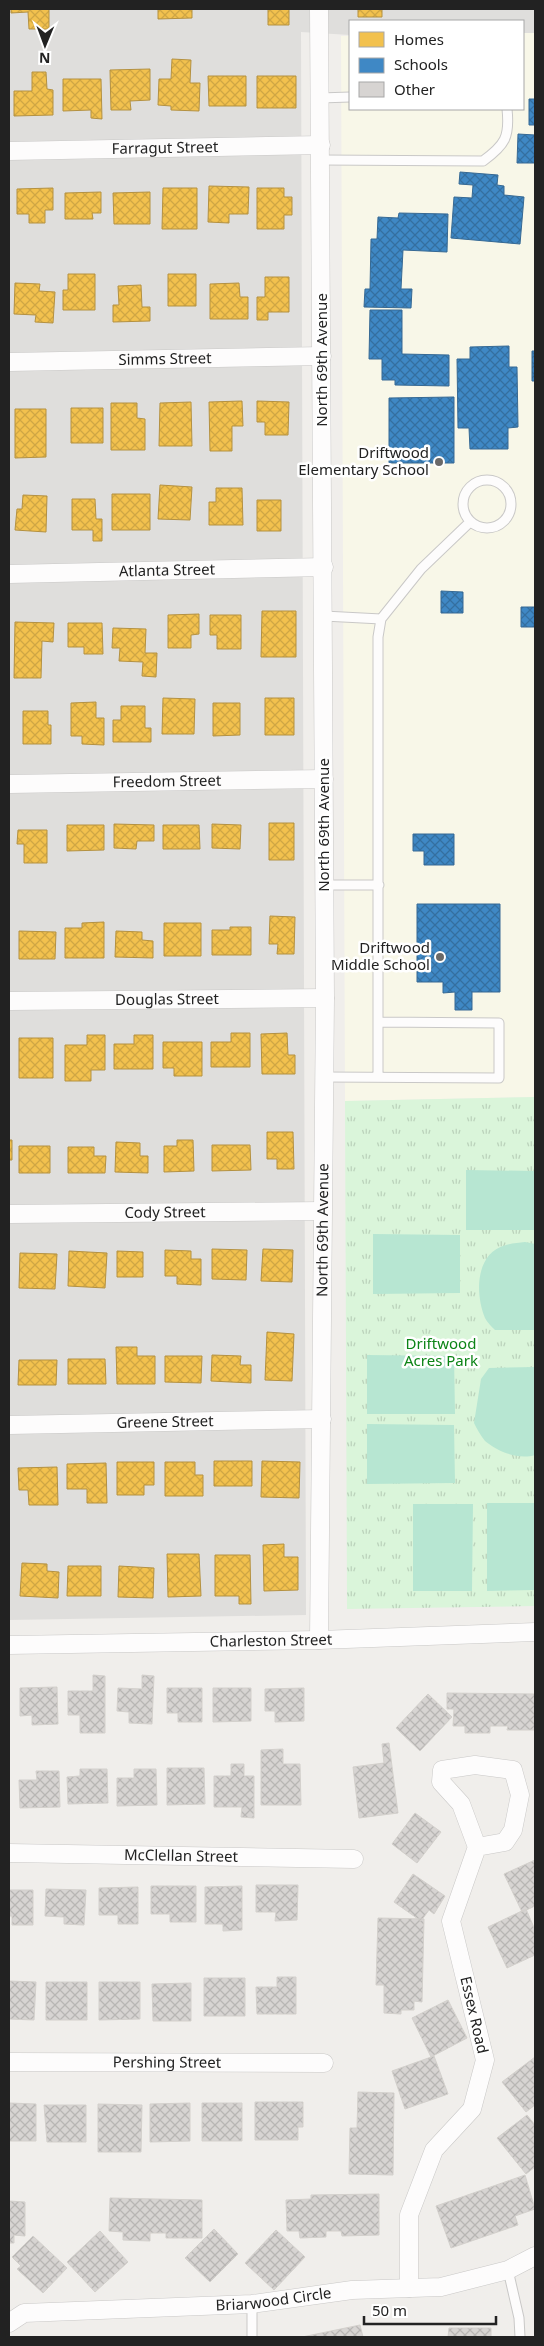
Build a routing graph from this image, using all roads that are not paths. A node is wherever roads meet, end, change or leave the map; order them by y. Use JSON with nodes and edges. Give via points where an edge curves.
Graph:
{"nodes":[{"id":1,"x":319,"y":9,"type":"edge"},
{"id":2,"x":349,"y":97,"type":"edge"},
{"id":3,"x":320,"y":98,"type":"junction"},
{"id":4,"x":507,"y":110,"type":"edge"},
{"id":5,"x":9,"y":151,"type":"edge"},
{"id":6,"x":321,"y":152,"type":"junction"},
{"id":7,"x":322,"y":356,"type":"junction"},
{"id":8,"x":9,"y":362,"type":"edge"},
{"id":9,"x":470,"y":522,"type":"junction"},
{"id":10,"x":324,"y":568,"type":"junction"},
{"id":11,"x":9,"y":574,"type":"edge"},
{"id":12,"x":324,"y":616,"type":"junction"},
{"id":13,"x":381,"y":619,"type":"junction"},
{"id":14,"x":324,"y":779,"type":"junction"},
{"id":15,"x":9,"y":784,"type":"edge"},
{"id":16,"x":324,"y":885,"type":"junction"},
{"id":17,"x":379,"y":886,"type":"junction"},
{"id":18,"x":325,"y":998,"type":"junction"},
{"id":19,"x":9,"y":1001,"type":"edge"},
{"id":20,"x":379,"y":1022,"type":"junction"},
{"id":21,"x":324,"y":1077,"type":"junction"},
{"id":22,"x":378,"y":1077,"type":"junction"},
{"id":23,"x":322,"y":1211,"type":"junction"},
{"id":24,"x":9,"y":1214,"type":"edge"},
{"id":25,"x":322,"y":1419,"type":"junction"},
{"id":26,"x":9,"y":1425,"type":"edge"},
{"id":27,"x":535,"y":1632,"type":"edge"},
{"id":28,"x":319,"y":1640,"type":"junction"},
{"id":29,"x":9,"y":1645,"type":"edge"},
{"id":30,"x":477,"y":1847,"type":"junction"},
{"id":31,"x":9,"y":1853,"type":"edge"},
{"id":32,"x":354,"y":1859,"type":"dead end"},
{"id":33,"x":9,"y":2062,"type":"edge"},
{"id":34,"x":324,"y":2064,"type":"dead end"},
{"id":35,"x":535,"y":2256,"type":"edge"},
{"id":36,"x":508,"y":2270,"type":"junction"},
{"id":37,"x":409,"y":2288,"type":"junction"},
{"id":38,"x":252,"y":2304,"type":"junction"},
{"id":39,"x":9,"y":2323,"type":"edge"},
{"id":40,"x":252,"y":2337,"type":"edge"},
{"id":41,"x":520,"y":2337,"type":"edge"}],
"edges":[{"from":1,"to":3,"type":"street","name":"North 69th Avenue"},
{"from":2,"to":3,"type":"lane"},
{"from":3,"to":6,"type":"street","name":"North 69th Avenue"},
{"from":4,"to":6,"type":"lane","via":[[507,133],[501,148],[483,161]]},
{"from":5,"to":6,"type":"street","name":"Farragut Street"},
{"from":6,"to":7,"type":"street","name":"North 69th Avenue"},
{"from":7,"to":8,"type":"street","name":"Simms Street"},
{"from":7,"to":10,"type":"street","name":"North 69th Avenue"},
{"from":9,"to":9,"type":"lane","via":[[489,528],[503,522],[508,516],[511,501],[504,487],[491,480],[470,486],[462,505]]},
{"from":9,"to":13,"type":"lane","via":[[422,569]]},
{"from":10,"to":11,"type":"street","name":"Atlanta Street"},
{"from":10,"to":12,"type":"street","name":"North 69th Avenue"},
{"from":12,"to":13,"type":"lane"},
{"from":12,"to":14,"type":"street","name":"North 69th Avenue"},
{"from":13,"to":17,"type":"lane","via":[[378,637]]},
{"from":14,"to":15,"type":"street","name":"Freedom Street"},
{"from":14,"to":16,"type":"street","name":"North 69th Avenue"},
{"from":16,"to":17,"type":"lane"},
{"from":16,"to":18,"type":"street","name":"North 69th Avenue"},
{"from":17,"to":20,"type":"lane"},
{"from":18,"to":19,"type":"street","name":"Douglas Street"},
{"from":18,"to":21,"type":"street","name":"North 69th Avenue"},
{"from":20,"to":22,"type":"lane"},
{"from":20,"to":22,"type":"lane","via":[[499,1022],[499,1078]]},
{"from":21,"to":22,"type":"lane"},
{"from":21,"to":23,"type":"street","name":"North 69th Avenue"},
{"from":23,"to":24,"type":"street","name":"Cody Street"},
{"from":23,"to":25,"type":"street","name":"North 69th Avenue"},
{"from":25,"to":26,"type":"street","name":"Greene Street"},
{"from":25,"to":28,"type":"street","name":"North 69th Avenue"},
{"from":27,"to":28,"type":"street","name":"Charleston Street"},
{"from":28,"to":29,"type":"street","name":"Charleston Street"},
{"from":30,"to":30,"type":"street","via":[[505,1842],[513,1830],[520,1795],[513,1770],[475,1765],[442,1770],[441,1782],[461,1804]]},
{"from":30,"to":37,"type":"street","name":"Essex Road","via":[[451,1921],[485,2060],[472,2109],[434,2150],[409,2215]]},
{"from":31,"to":32,"type":"street","name":"McClellan Street"},
{"from":33,"to":34,"type":"street","name":"Pershing Street"},
{"from":35,"to":36,"type":"street","name":"Briarwood Circle"},
{"from":36,"to":37,"type":"street","name":"Briarwood Circle","via":[[441,2287]]},
{"from":36,"to":41,"type":"lane"},
{"from":37,"to":38,"type":"street","name":"Briarwood Circle","via":[[352,2290]]},
{"from":38,"to":39,"type":"street","name":"Briarwood Circle","via":[[24,2313]]},
{"from":38,"to":40,"type":"lane"}]}
